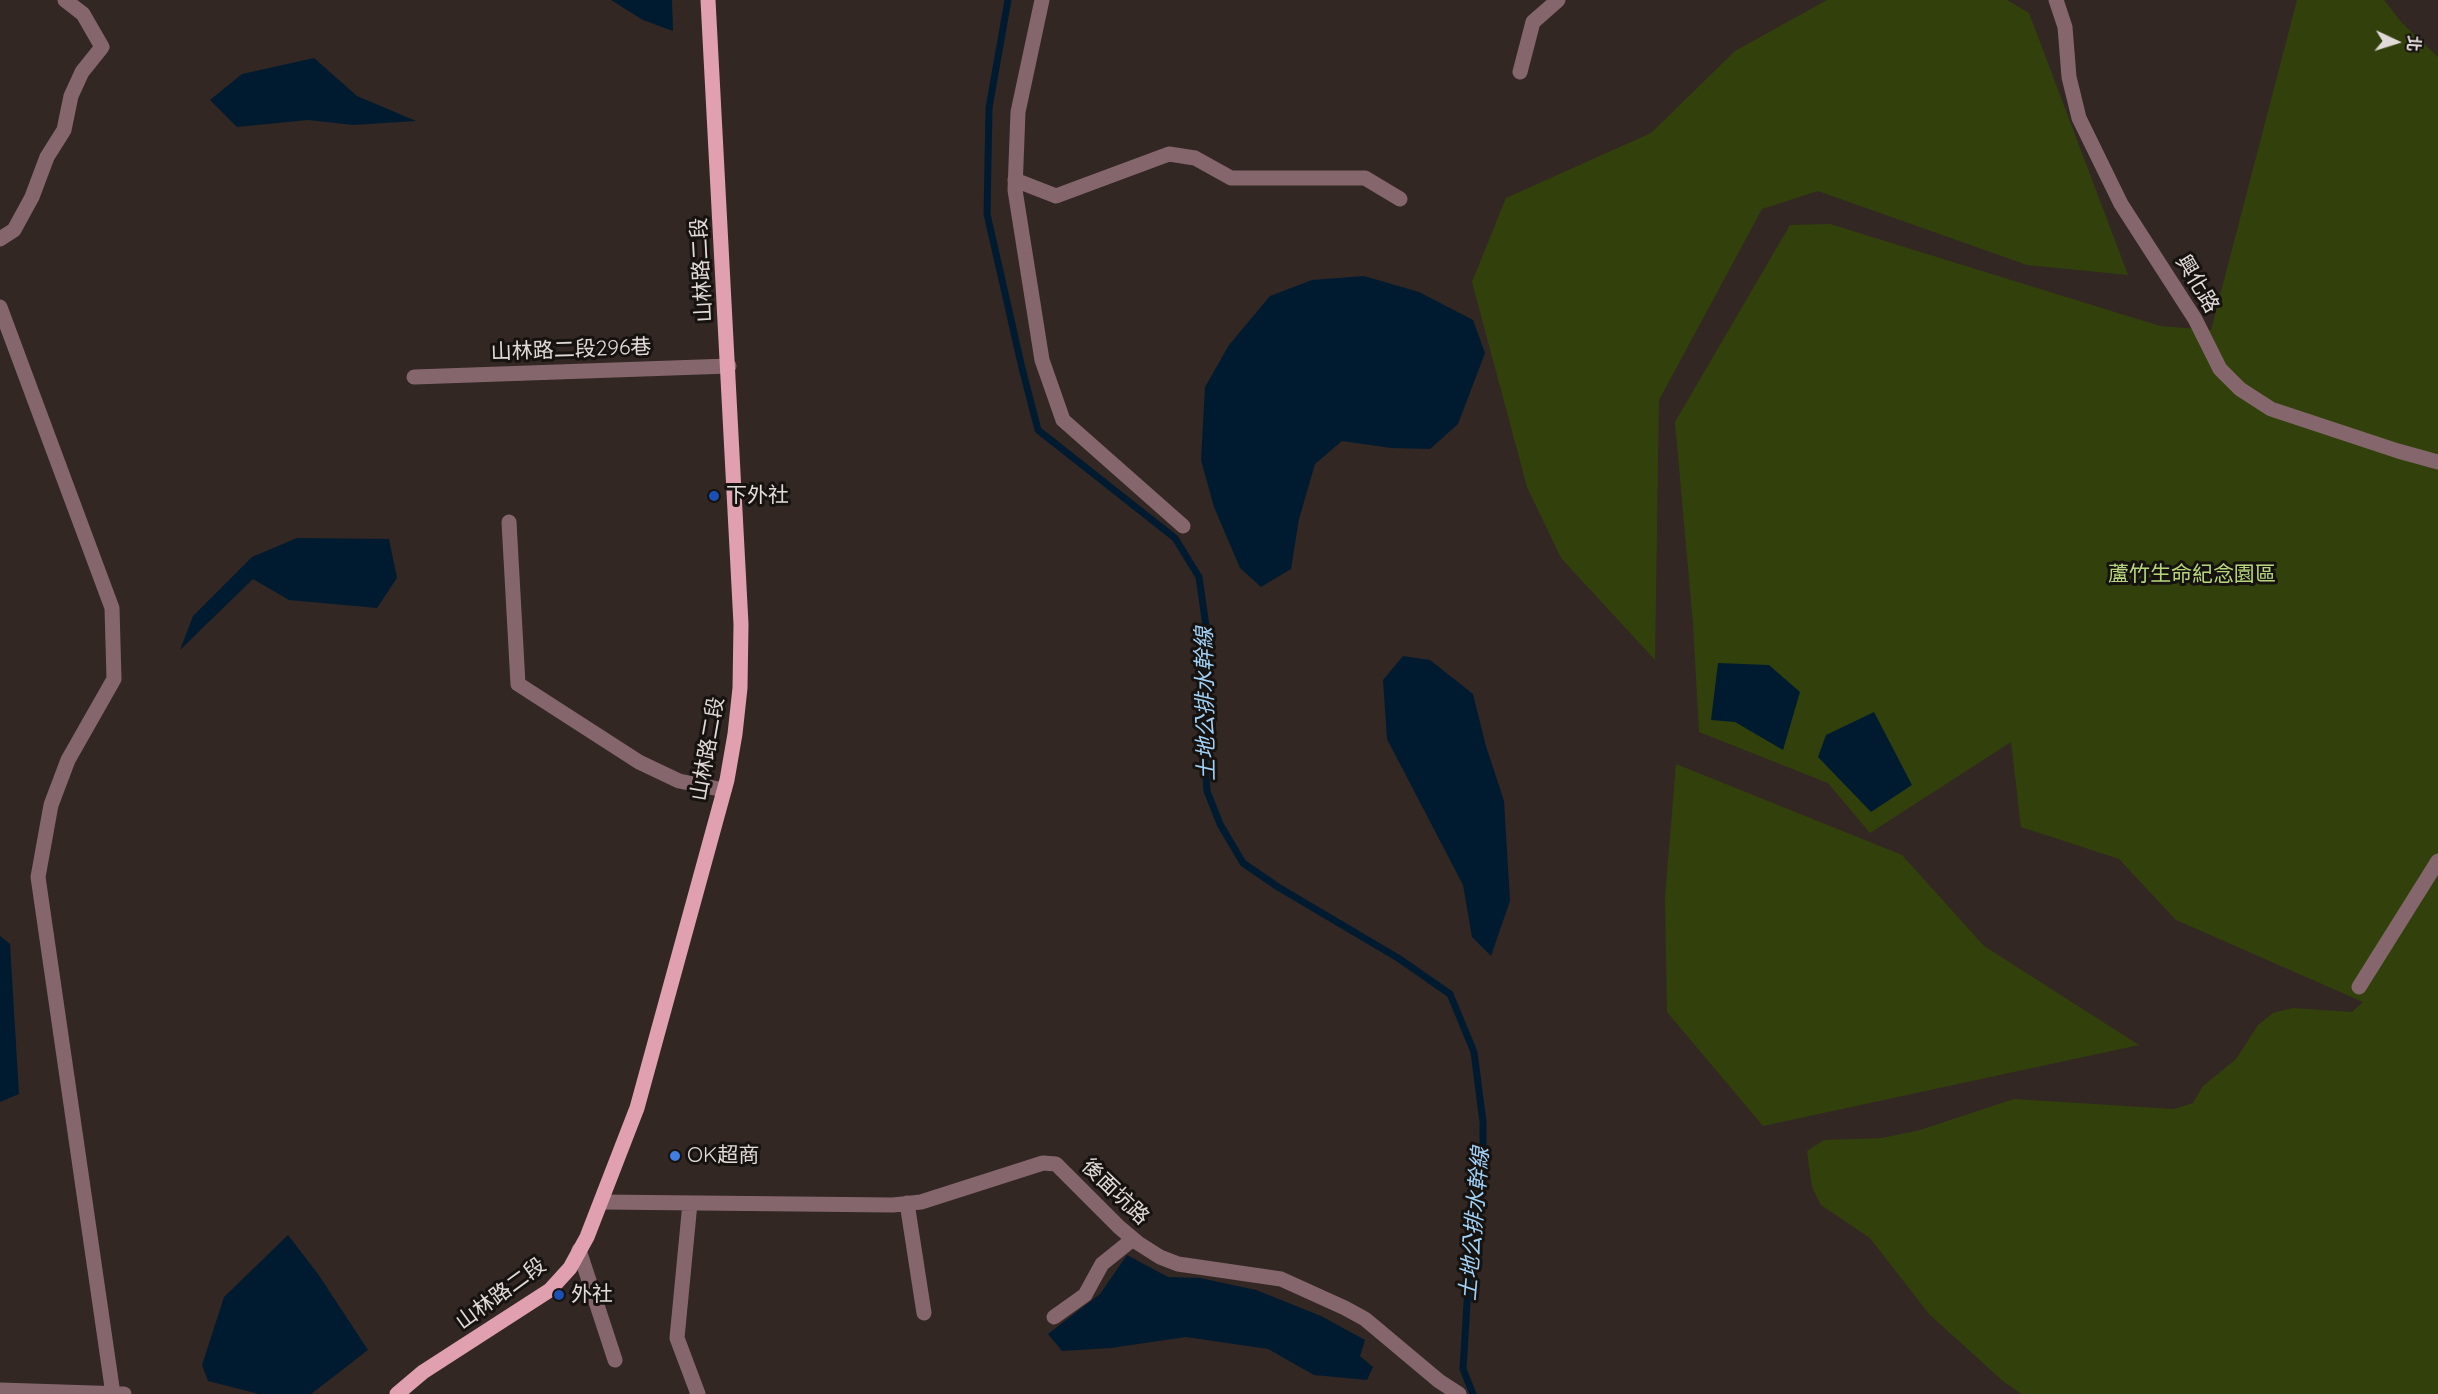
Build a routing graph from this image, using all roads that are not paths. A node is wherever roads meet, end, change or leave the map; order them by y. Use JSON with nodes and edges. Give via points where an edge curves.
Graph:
{"nodes":[{"id":1,"x":65,"y":0,"type":"edge"},
{"id":2,"x":708,"y":0,"type":"edge"},
{"id":3,"x":1042,"y":0,"type":"edge"},
{"id":4,"x":1558,"y":0,"type":"edge"},
{"id":5,"x":2056,"y":0,"type":"edge"},
{"id":6,"x":1520,"y":72,"type":"dead end"},
{"id":7,"x":1015,"y":180,"type":"junction"},
{"id":8,"x":1400,"y":199,"type":"dead end"},
{"id":9,"x":0,"y":240,"type":"edge"},
{"id":10,"x":0,"y":307,"type":"edge"},
{"id":11,"x":729,"y":366,"type":"junction"},
{"id":12,"x":414,"y":377,"type":"dead end"},
{"id":13,"x":2438,"y":462,"type":"edge"},
{"id":14,"x":509,"y":522,"type":"dead end"},
{"id":15,"x":1183,"y":526,"type":"dead end"},
{"id":16,"x":724,"y":790,"type":"junction"},
{"id":17,"x":2438,"y":861,"type":"edge"},
{"id":18,"x":2359,"y":987,"type":"dead end"},
{"id":19,"x":601,"y":1202,"type":"junction"},
{"id":20,"x":690,"y":1203,"type":"junction"},
{"id":21,"x":907,"y":1203,"type":"junction"},
{"id":22,"x":1133,"y":1239,"type":"junction"},
{"id":23,"x":579,"y":1250,"type":"junction"},
{"id":24,"x":924,"y":1313,"type":"dead end"},
{"id":25,"x":1054,"y":1317,"type":"dead end"},
{"id":26,"x":615,"y":1360,"type":"dead end"},
{"id":27,"x":0,"y":1390,"type":"edge"},
{"id":28,"x":113,"y":1394,"type":"edge"},
{"id":29,"x":124,"y":1394,"type":"edge"},
{"id":30,"x":397,"y":1394,"type":"edge"},
{"id":31,"x":698,"y":1394,"type":"edge"},
{"id":32,"x":1459,"y":1394,"type":"edge"}],
"edges":[{"from":1,"to":9,"type":"street","via":[[83,14],[102,46],[82,72],[71,96],[64,130],[47,157],[32,197],[14,230]]},
{"from":2,"to":11,"type":"main road","name":"山林路二段"},
{"from":3,"to":7,"type":"street","via":[[1018,112]]},
{"from":4,"to":6,"type":"street","via":[[1533,22]]},
{"from":5,"to":13,"type":"street","name":"興化路","via":[[2065,27],[2069,77],[2079,118],[2121,204],[2195,319],[2220,369],[2240,389],[2271,409]]},
{"from":7,"to":8,"type":"street","via":[[1056,196],[1169,154],[1195,158],[1231,178],[1365,178]]},
{"from":7,"to":15,"type":"street","via":[[1042,360],[1063,420]]},
{"from":10,"to":28,"type":"street","via":[[112,608],[114,680],[69,760],[51,805],[38,877]]},
{"from":11,"to":12,"type":"street","name":"山林路二段296巷"},
{"from":11,"to":16,"type":"main road","name":"山林路二段","via":[[741,624],[735,734]]},
{"from":14,"to":16,"type":"street","via":[[518,684],[639,762],[679,781]]},
{"from":16,"to":19,"type":"main road","name":"山林路二段","via":[[637,1108]]},
{"from":17,"to":18,"type":"street"},
{"from":19,"to":20,"type":"street","name":"後面坑路"},
{"from":19,"to":23,"type":"main road","name":"山林路二段"},
{"from":20,"to":21,"type":"street","name":"後面坑路"},
{"from":20,"to":31,"type":"street","via":[[677,1338]]},
{"from":21,"to":22,"type":"street","name":"後面坑路","via":[[944,1196],[1043,1162],[1056,1164]]},
{"from":21,"to":24,"type":"street"},
{"from":22,"to":25,"type":"street","via":[[1101,1264],[1085,1295]]},
{"from":22,"to":32,"type":"street","name":"後面坑路","via":[[1178,1264],[1281,1279],[1345,1308],[1365,1319]]},
{"from":23,"to":26,"type":"street"},
{"from":23,"to":30,"type":"main road","name":"山林路二段","via":[[570,1268],[550,1290],[423,1372]]},
{"from":27,"to":28,"type":"street"},
{"from":28,"to":29,"type":"street"}]}
